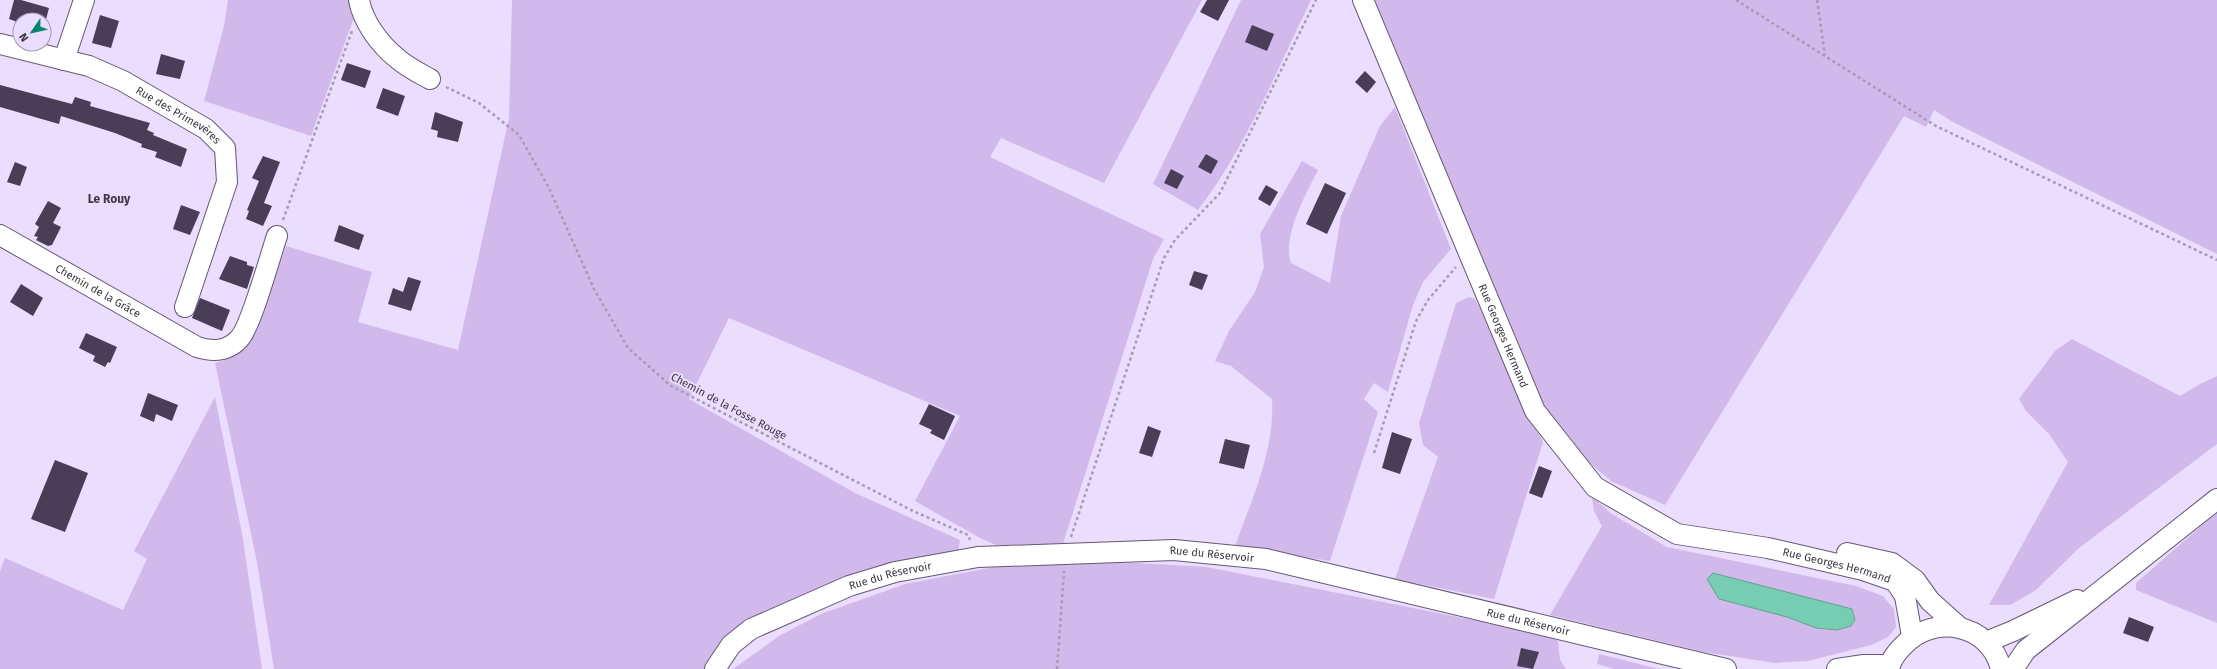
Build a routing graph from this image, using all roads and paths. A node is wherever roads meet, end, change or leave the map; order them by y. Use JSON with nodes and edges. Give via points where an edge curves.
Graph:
{"nodes":[{"id":1,"x":84,"y":0,"type":"edge"},
{"id":2,"x":1316,"y":0,"type":"edge"},
{"id":3,"x":1363,"y":0,"type":"edge"},
{"id":4,"x":1736,"y":0,"type":"edge"},
{"id":5,"x":1817,"y":0,"type":"edge"},
{"id":6,"x":360,"y":5,"type":"edge"},
{"id":7,"x":0,"y":44,"type":"edge"},
{"id":8,"x":1825,"y":56,"type":"junction"},
{"id":9,"x":64,"y":60,"type":"junction"},
{"id":10,"x":430,"y":79,"type":"joint"},
{"id":11,"x":0,"y":235,"type":"edge"},
{"id":12,"x":278,"y":236,"type":"joint"},
{"id":13,"x":1465,"y":244,"type":"junction"},
{"id":14,"x":2217,"y":260,"type":"edge"},
{"id":15,"x":185,"y":307,"type":"dead end"},
{"id":16,"x":1374,"y":453,"type":"dead end"},
{"id":17,"x":2217,"y":499,"type":"edge"},
{"id":18,"x":1768,"y":548,"type":"junction"},
{"id":19,"x":1066,"y":553,"type":"junction"},
{"id":20,"x":978,"y":557,"type":"junction"},
{"id":21,"x":2117,"y":580,"type":"junction"},
{"id":22,"x":1959,"y":627,"type":"junction"},
{"id":23,"x":1912,"y":636,"type":"junction"},
{"id":24,"x":1986,"y":642,"type":"junction"},
{"id":25,"x":1889,"y":667,"type":"edge"},
{"id":26,"x":715,"y":669,"type":"edge"},
{"id":27,"x":1057,"y":669,"type":"edge"},
{"id":28,"x":1726,"y":669,"type":"edge"},
{"id":29,"x":1837,"y":669,"type":"edge"},
{"id":30,"x":2001,"y":669,"type":"edge"},
{"id":31,"x":2012,"y":669,"type":"edge"}],
"edges":[{"from":1,"to":9,"type":"street"},
{"from":2,"to":19,"type":"path","via":[[1220,193],[1175,240],[1164,258]]},
{"from":3,"to":13,"type":"street","name":"Rue Georges Hermand"},
{"from":4,"to":8,"type":"path"},
{"from":5,"to":8,"type":"path"},
{"from":6,"to":10,"type":"street","via":[[374,33],[398,60]]},
{"from":6,"to":12,"type":"path"},
{"from":7,"to":9,"type":"street","name":"Rue des Primevères"},
{"from":8,"to":14,"type":"path","via":[[1936,126]]},
{"from":9,"to":15,"type":"street","name":"Rue des Primevères","via":[[89,66],[123,81],[206,129],[225,148],[227,182]]},
{"from":10,"to":20,"type":"path","name":"Chemin de la Fosse Rouge","via":[[479,103],[519,134],[550,188],[594,289],[628,348],[660,377],[671,386],[747,426],[913,511],[968,535]]},
{"from":11,"to":12,"type":"street","name":"Chemin de la Grâce","via":[[197,347],[210,351],[220,350],[240,338],[248,323]]},
{"from":13,"to":16,"type":"path","via":[[1459,263],[1428,300],[1416,321]]},
{"from":13,"to":18,"type":"street","name":"Rue Georges Hermand","via":[[1535,411],[1595,487],[1677,534]]},
{"from":17,"to":21,"type":"street"},
{"from":18,"to":22,"type":"street","name":"Rue Georges Hermand","via":[[1842,552],[1892,563],[1914,580],[1930,601]]},
{"from":18,"to":23,"type":"street","name":"Rue Georges Hermand","via":[[1863,570],[1895,582],[1905,596]]},
{"from":19,"to":20,"type":"street","name":"Rue du Réservoir"},
{"from":19,"to":27,"type":"path"},
{"from":19,"to":28,"type":"street","name":"Rue du Réservoir","via":[[1174,550],[1266,559]]},
{"from":20,"to":26,"type":"street","name":"Rue du Réservoir","via":[[895,572],[849,586],[751,629],[731,645]]},
{"from":21,"to":24,"type":"street","via":[[2013,632]]},
{"from":21,"to":31,"type":"street","via":[[2026,650]]},
{"from":22,"to":23,"type":"street","via":[[1937,626]]},
{"from":22,"to":24,"type":"street"},
{"from":23,"to":25,"type":"street","via":[[1894,656]]},
{"from":24,"to":30,"type":"street","via":[[1994,652]]},
{"from":25,"to":29,"type":"street","via":[[1864,665]]}]}
